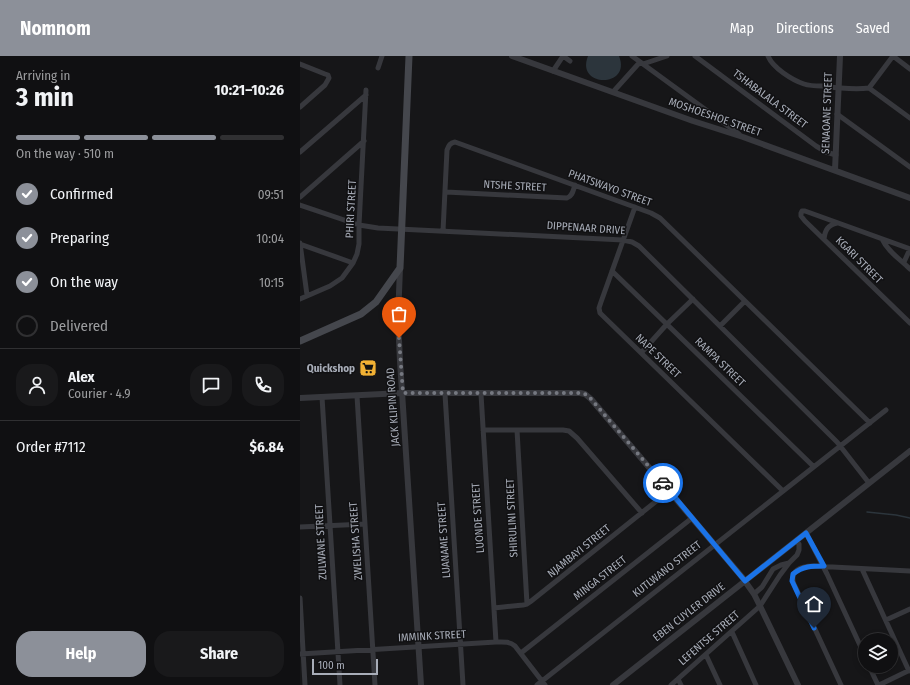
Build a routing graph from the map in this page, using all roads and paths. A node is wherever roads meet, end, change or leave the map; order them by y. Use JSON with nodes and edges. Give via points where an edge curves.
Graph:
{"nodes":[{"id":1,"x":382,"y":56,"type":"edge"},
{"id":2,"x":409,"y":56,"type":"edge"},
{"id":3,"x":512,"y":56,"type":"edge"},
{"id":4,"x":563,"y":56,"type":"edge"},
{"id":5,"x":632,"y":56,"type":"edge"},
{"id":6,"x":667,"y":56,"type":"edge"},
{"id":7,"x":695,"y":56,"type":"edge"},
{"id":8,"x":768,"y":56,"type":"edge"},
{"id":9,"x":840,"y":56,"type":"edge"},
{"id":10,"x":893,"y":56,"type":"edge"},
{"id":11,"x":570,"y":61,"type":"dead end"},
{"id":12,"x":641,"y":63,"type":"junction"},
{"id":13,"x":300,"y":64,"type":"edge"},
{"id":14,"x":378,"y":68,"type":"dead end"},
{"id":15,"x":910,"y":69,"type":"edge"},
{"id":16,"x":553,"y":71,"type":"junction"},
{"id":17,"x":838,"y":88,"type":"junction"},
{"id":18,"x":869,"y":88,"type":"junction"},
{"id":19,"x":613,"y":92,"type":"junction"},
{"id":20,"x":300,"y":107,"type":"edge"},
{"id":21,"x":837,"y":114,"type":"junction"},
{"id":22,"x":910,"y":118,"type":"edge"},
{"id":23,"x":743,"y":137,"type":"junction"},
{"id":24,"x":364,"y":141,"type":"junction"},
{"id":25,"x":300,"y":152,"type":"edge"},
{"id":26,"x":836,"y":155,"type":"junction"},
{"id":27,"x":910,"y":167,"type":"edge"},
{"id":28,"x":835,"y":170,"type":"junction"},
{"id":29,"x":575,"y":185,"type":"junction"},
{"id":30,"x":446,"y":192,"type":"junction"},
{"id":31,"x":300,"y":197,"type":"edge"},
{"id":32,"x":910,"y":198,"type":"edge"},
{"id":33,"x":300,"y":205,"type":"edge"},
{"id":34,"x":635,"y":207,"type":"junction"},
{"id":35,"x":838,"y":222,"type":"junction"},
{"id":36,"x":359,"y":225,"type":"junction"},
{"id":37,"x":402,"y":229,"type":"junction"},
{"id":38,"x":443,"y":231,"type":"junction"},
{"id":39,"x":824,"y":239,"type":"junction"},
{"id":40,"x":882,"y":239,"type":"junction"},
{"id":41,"x":623,"y":240,"type":"junction"},
{"id":42,"x":300,"y":244,"type":"edge"},
{"id":43,"x":910,"y":249,"type":"edge"},
{"id":44,"x":904,"y":262,"type":"junction"},
{"id":45,"x":352,"y":264,"type":"junction"},
{"id":46,"x":400,"y":268,"type":"junction"},
{"id":47,"x":910,"y":269,"type":"edge"},
{"id":48,"x":612,"y":271,"type":"junction"},
{"id":49,"x":307,"y":295,"type":"junction"},
{"id":50,"x":300,"y":299,"type":"edge"},
{"id":51,"x":693,"y":299,"type":"junction"},
{"id":52,"x":745,"y":301,"type":"junction"},
{"id":53,"x":910,"y":323,"type":"edge"},
{"id":54,"x":667,"y":324,"type":"junction"},
{"id":55,"x":720,"y":326,"type":"junction"},
{"id":56,"x":300,"y":341,"type":"edge"},
{"id":57,"x":641,"y":353,"type":"junction"},
{"id":58,"x":403,"y":393,"type":"junction"},
{"id":59,"x":444,"y":394,"type":"junction"},
{"id":60,"x":480,"y":394,"type":"junction"},
{"id":61,"x":357,"y":396,"type":"junction"},
{"id":62,"x":322,"y":397,"type":"junction"},
{"id":63,"x":300,"y":398,"type":"edge"},
{"id":64,"x":886,"y":410,"type":"dead end"},
{"id":65,"x":870,"y":422,"type":"junction"},
{"id":66,"x":483,"y":430,"type":"junction"},
{"id":67,"x":517,"y":430,"type":"junction"},
{"id":68,"x":840,"y":446,"type":"junction"},
{"id":69,"x":910,"y":451,"type":"edge"},
{"id":70,"x":813,"y":466,"type":"junction"},
{"id":71,"x":869,"y":483,"type":"junction"},
{"id":72,"x":670,"y":491,"type":"junction"},
{"id":73,"x":783,"y":491,"type":"junction"},
{"id":74,"x":642,"y":513,"type":"junction"},
{"id":75,"x":692,"y":518,"type":"junction"},
{"id":76,"x":365,"y":524,"type":"junction"},
{"id":77,"x":331,"y":525,"type":"junction"},
{"id":78,"x":300,"y":527,"type":"edge"},
{"id":79,"x":806,"y":533,"type":"junction"},
{"id":80,"x":796,"y":541,"type":"junction"},
{"id":81,"x":715,"y":545,"type":"junction"},
{"id":82,"x":789,"y":563,"type":"junction"},
{"id":83,"x":824,"y":566,"type":"junction"},
{"id":84,"x":862,"y":569,"type":"junction"},
{"id":85,"x":910,"y":571,"type":"edge"},
{"id":86,"x":745,"y":581,"type":"junction"},
{"id":87,"x":754,"y":594,"type":"junction"},
{"id":88,"x":300,"y":598,"type":"edge"},
{"id":89,"x":527,"y":604,"type":"junction"},
{"id":90,"x":760,"y":606,"type":"junction"},
{"id":91,"x":494,"y":608,"type":"junction"},
{"id":92,"x":910,"y":609,"type":"edge"},
{"id":93,"x":886,"y":620,"type":"junction"},
{"id":94,"x":732,"y":632,"type":"junction"},
{"id":95,"x":858,"y":641,"type":"edge"},
{"id":96,"x":496,"y":642,"type":"junction"},
{"id":97,"x":460,"y":645,"type":"junction"},
{"id":98,"x":419,"y":647,"type":"junction"},
{"id":99,"x":373,"y":650,"type":"junction"},
{"id":100,"x":338,"y":652,"type":"junction"},
{"id":101,"x":521,"y":653,"type":"junction"},
{"id":102,"x":302,"y":654,"type":"edge"},
{"id":103,"x":706,"y":655,"type":"junction"},
{"id":104,"x":910,"y":671,"type":"edge"},
{"id":105,"x":873,"y":673,"type":"edge"},
{"id":106,"x":678,"y":679,"type":"junction"},
{"id":107,"x":544,"y":683,"type":"edge"},
{"id":108,"x":305,"y":685,"type":"edge"},
{"id":109,"x":340,"y":685,"type":"edge"},
{"id":110,"x":375,"y":685,"type":"edge"},
{"id":111,"x":421,"y":685,"type":"edge"},
{"id":112,"x":463,"y":685,"type":"edge"},
{"id":113,"x":536,"y":685,"type":"edge"},
{"id":114,"x":613,"y":685,"type":"edge"},
{"id":115,"x":671,"y":685,"type":"edge"},
{"id":116,"x":681,"y":685,"type":"edge"},
{"id":117,"x":720,"y":685,"type":"edge"},
{"id":118,"x":756,"y":685,"type":"edge"},
{"id":119,"x":798,"y":685,"type":"edge"},
{"id":120,"x":841,"y":685,"type":"edge"},
{"id":121,"x":878,"y":685,"type":"edge"}],
"edges":[{"from":1,"to":14,"type":"street"},
{"from":2,"to":37,"type":"main road","name":"JACK KLIPIN ROAD"},
{"from":3,"to":16,"type":"street","name":"MOSHOESHOE STREET"},
{"from":4,"to":11,"type":"street"},
{"from":4,"to":16,"type":"street"},
{"from":5,"to":12,"type":"street"},
{"from":6,"to":12,"type":"street"},
{"from":7,"to":26,"type":"street","name":"TSHABALALA STREET","via":[[816,146]]},
{"from":8,"to":17,"type":"street","via":[[777,68],[798,82]]},
{"from":9,"to":17,"type":"street","name":"SENAOANE STREET"},
{"from":10,"to":15,"type":"street"},
{"from":10,"to":18,"type":"street"},
{"from":12,"to":19,"type":"street"},
{"from":12,"to":23,"type":"street"},
{"from":13,"to":20,"type":"street","via":[[329,77],[328,82]]},
{"from":16,"to":19,"type":"street","name":"MOSHOESHOE STREET"},
{"from":17,"to":18,"type":"street"},
{"from":17,"to":21,"type":"street","name":"SENAOANE STREET"},
{"from":18,"to":22,"type":"street"},
{"from":19,"to":23,"type":"street","name":"MOSHOESHOE STREET"},
{"from":21,"to":26,"type":"street","name":"SENAOANE STREET"},
{"from":21,"to":27,"type":"street"},
{"from":23,"to":28,"type":"street","name":"MOSHOESHOE STREET"},
{"from":24,"to":25,"type":"street","name":"PHIRI STREET","via":[[366,92]]},
{"from":24,"to":31,"type":"street"},
{"from":24,"to":36,"type":"street","name":"PHIRI STREET"},
{"from":26,"to":28,"type":"street","name":"SENAOANE STREET"},
{"from":28,"to":32,"type":"street","name":"MOSHOESHOE STREET"},
{"from":29,"to":30,"type":"street","name":"NTSHE STREET","via":[[572,194],[567,198]]},
{"from":29,"to":30,"type":"street","name":"PHATSWAYO STREET","via":[[453,142],[448,145],[447,150]]},
{"from":29,"to":34,"type":"street","name":"PHATSWAYO STREET"},
{"from":30,"to":38,"type":"street","name":"PHATSWAYO STREET"},
{"from":33,"to":36,"type":"street","name":"DIPPENAAR DRIVE"},
{"from":34,"to":41,"type":"street","name":"NAPE STREET"},
{"from":34,"to":52,"type":"street","name":"PHATSWAYO STREET","via":[[660,218]]},
{"from":35,"to":39,"type":"street","via":[[828,227]]},
{"from":35,"to":39,"type":"street","name":"KGARI STREET","via":[[805,211],[801,212],[801,216]]},
{"from":35,"to":40,"type":"street"},
{"from":36,"to":37,"type":"street","name":"DIPPENAAR DRIVE"},
{"from":36,"to":45,"type":"street","name":"PHIRI STREET","via":[[359,250]]},
{"from":37,"to":38,"type":"street","name":"DIPPENAAR DRIVE"},
{"from":37,"to":46,"type":"main road","name":"JACK KLIPIN ROAD"},
{"from":38,"to":41,"type":"street","name":"DIPPENAAR DRIVE"},
{"from":39,"to":53,"type":"street","name":"KGARI STREET"},
{"from":40,"to":43,"type":"street"},
{"from":40,"to":44,"type":"street","via":[[890,252]]},
{"from":41,"to":48,"type":"street","name":"NAPE STREET"},
{"from":41,"to":51,"type":"street","name":"DIPPENAAR DRIVE","via":[[639,246]]},
{"from":42,"to":45,"type":"street"},
{"from":42,"to":49,"type":"street"},
{"from":43,"to":44,"type":"street"},
{"from":44,"to":47,"type":"street"},
{"from":45,"to":49,"type":"street","name":"PHIRI STREET","via":[[339,281]]},
{"from":46,"to":56,"type":"main road","via":[[376,302],[361,314]]},
{"from":46,"to":58,"type":"street","name":"JACK KLIPIN ROAD","via":[[398,318]]},
{"from":48,"to":54,"type":"street","name":"RAMPA STREET"},
{"from":48,"to":57,"type":"street","name":"NAPE STREET","via":[[600,311]]},
{"from":49,"to":50,"type":"street","name":"PHIRI STREET"},
{"from":51,"to":54,"type":"street"},
{"from":51,"to":55,"type":"street","name":"DIPPENAAR DRIVE"},
{"from":52,"to":55,"type":"street"},
{"from":52,"to":65,"type":"street","name":"PHATSWAYO STREET"},
{"from":54,"to":57,"type":"street"},
{"from":54,"to":70,"type":"street","name":"RAMPA STREET"},
{"from":55,"to":68,"type":"street","name":"DIPPENAAR DRIVE"},
{"from":57,"to":73,"type":"street","name":"NAPE STREET"},
{"from":58,"to":59,"type":"street"},
{"from":58,"to":61,"type":"street"},
{"from":58,"to":98,"type":"street","name":"JACK KLIPIN ROAD"},
{"from":59,"to":60,"type":"street"},
{"from":59,"to":97,"type":"street","name":"LUANAME STREET"},
{"from":60,"to":66,"type":"street","name":"LUONDE STREET"},
{"from":60,"to":72,"type":"street","via":[[585,394]]},
{"from":61,"to":62,"type":"street"},
{"from":61,"to":76,"type":"street","name":"ZWELISHA STREET"},
{"from":62,"to":63,"type":"street"},
{"from":62,"to":77,"type":"street","name":"ZULWANE STREET"},
{"from":64,"to":65,"type":"street","name":"KUTLWANO STREET"},
{"from":65,"to":68,"type":"street","name":"KUTLWANO STREET"},
{"from":66,"to":67,"type":"street"},
{"from":66,"to":91,"type":"street","name":"LUONDE STREET"},
{"from":67,"to":74,"type":"street","via":[[569,431]]},
{"from":67,"to":89,"type":"street","name":"SHIRULINI STREET"},
{"from":68,"to":70,"type":"street","name":"KUTLWANO STREET"},
{"from":68,"to":71,"type":"street","name":"DIPPENAAR DRIVE"},
{"from":69,"to":71,"type":"street","name":"EBEN CUYLER DRIVE"},
{"from":70,"to":73,"type":"street","name":"KUTLWANO STREET"},
{"from":71,"to":79,"type":"street","name":"EBEN CUYLER DRIVE"},
{"from":72,"to":74,"type":"street","name":"NJAMBAYI STREET"},
{"from":72,"to":75,"type":"street"},
{"from":73,"to":81,"type":"street","name":"KUTLWANO STREET"},
{"from":74,"to":89,"type":"street","name":"NJAMBAYI STREET"},
{"from":75,"to":81,"type":"street"},
{"from":75,"to":101,"type":"street","name":"MINGA STREET"},
{"from":76,"to":77,"type":"street"},
{"from":76,"to":99,"type":"street","name":"ZWELISHA STREET"},
{"from":77,"to":78,"type":"street"},
{"from":77,"to":100,"type":"street","name":"ZULWANE STREET"},
{"from":79,"to":80,"type":"street","name":"EBEN CUYLER DRIVE"},
{"from":79,"to":83,"type":"street"},
{"from":80,"to":82,"type":"street","name":"LEFENTSE STREET","via":[[799,550]]},
{"from":80,"to":86,"type":"street","name":"EBEN CUYLER DRIVE"},
{"from":81,"to":86,"type":"street"},
{"from":81,"to":107,"type":"street","name":"KUTLWANO STREET"},
{"from":82,"to":87,"type":"street","via":[[773,569],[762,587]]},
{"from":82,"to":90,"type":"street","name":"LEFENTSE STREET"},
{"from":83,"to":84,"type":"street"},
{"from":83,"to":95,"type":"street"},
{"from":83,"to":120,"type":"street","via":[[802,568],[793,574],[792,581]]},
{"from":84,"to":85,"type":"street"},
{"from":84,"to":93,"type":"street"},
{"from":86,"to":87,"type":"street"},
{"from":86,"to":114,"type":"street","name":"EBEN CUYLER DRIVE"},
{"from":87,"to":90,"type":"street"},
{"from":88,"to":102,"type":"street"},
{"from":89,"to":91,"type":"street"},
{"from":90,"to":94,"type":"street","name":"LEFENTSE STREET"},
{"from":90,"to":119,"type":"street"},
{"from":91,"to":96,"type":"street","name":"LUONDE STREET"},
{"from":92,"to":93,"type":"street"},
{"from":93,"to":104,"type":"street"},
{"from":94,"to":103,"type":"street","name":"LEFENTSE STREET"},
{"from":94,"to":118,"type":"street"},
{"from":96,"to":97,"type":"street","name":"IMMINK STREET"},
{"from":96,"to":101,"type":"street","name":"IMMINK STREET","via":[[511,643]]},
{"from":97,"to":98,"type":"street","name":"IMMINK STREET"},
{"from":97,"to":112,"type":"street","name":"LUANAME STREET"},
{"from":98,"to":99,"type":"street","name":"IMMINK STREET"},
{"from":98,"to":111,"type":"street","name":"JACK KLIPIN ROAD"},
{"from":99,"to":100,"type":"street","name":"IMMINK STREET"},
{"from":99,"to":110,"type":"street","name":"ZWELISHA STREET"},
{"from":100,"to":102,"type":"street","name":"IMMINK STREET"},
{"from":100,"to":109,"type":"street","name":"ZULWANE STREET"},
{"from":101,"to":107,"type":"street","name":"IMMINK STREET"},
{"from":102,"to":108,"type":"street"},
{"from":103,"to":106,"type":"street","name":"LEFENTSE STREET"},
{"from":103,"to":117,"type":"street"},
{"from":104,"to":121,"type":"street"},
{"from":105,"to":121,"type":"street"},
{"from":106,"to":115,"type":"street","name":"LEFENTSE STREET"},
{"from":106,"to":116,"type":"street"},
{"from":107,"to":113,"type":"street","name":"KUTLWANO STREET"}]}
